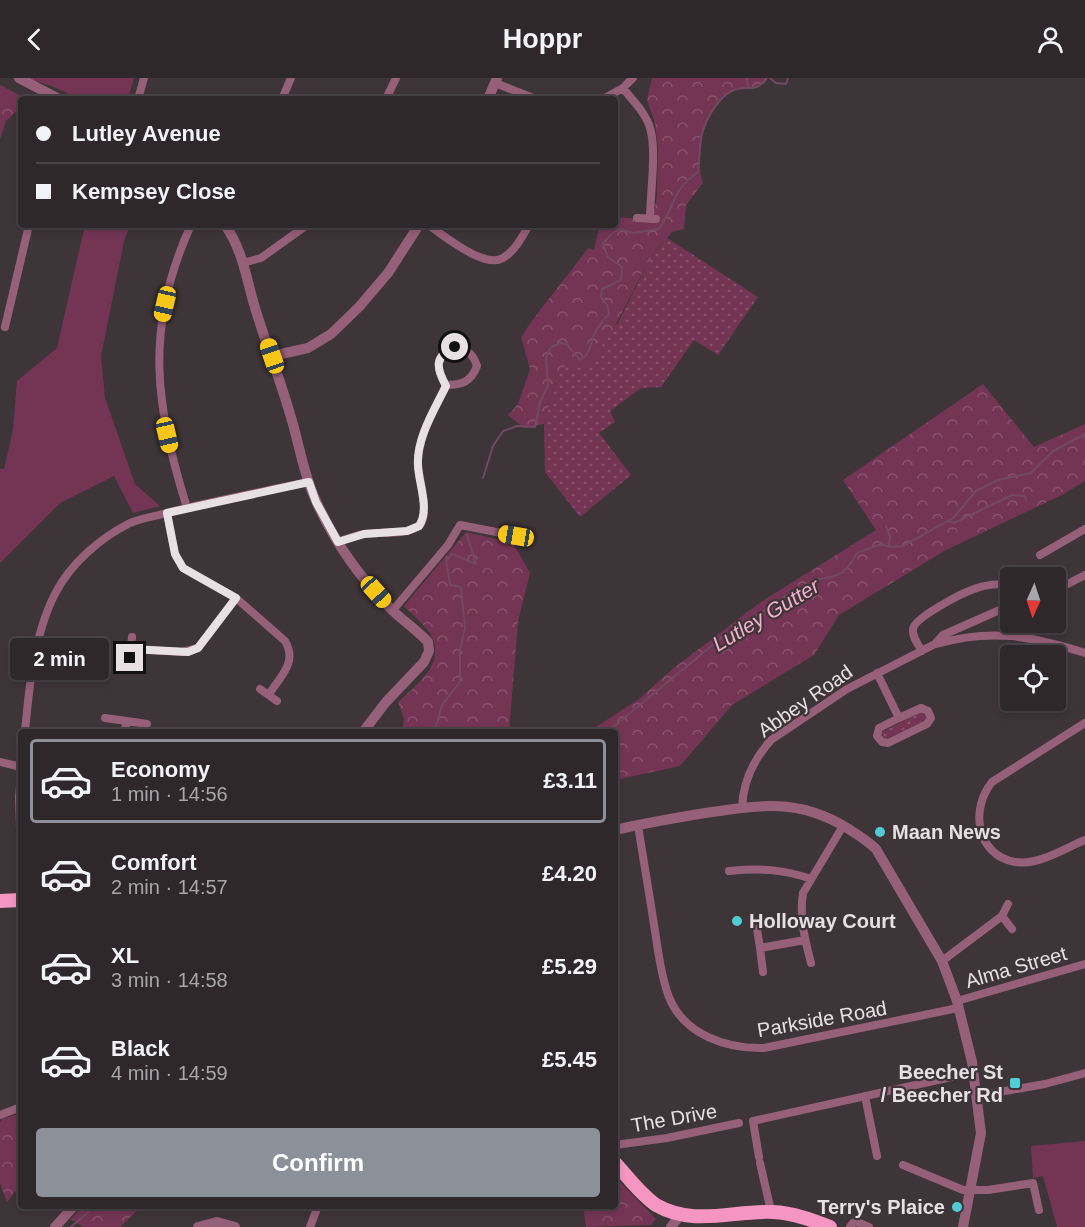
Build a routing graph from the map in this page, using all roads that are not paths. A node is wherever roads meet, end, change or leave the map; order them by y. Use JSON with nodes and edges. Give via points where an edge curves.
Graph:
{"nodes":[{"id":1,"x":19,"y":78,"type":"edge"},
{"id":2,"x":144,"y":78,"type":"edge"},
{"id":3,"x":291,"y":78,"type":"edge"},
{"id":4,"x":396,"y":78,"type":"edge"},
{"id":5,"x":633,"y":78,"type":"edge"},
{"id":6,"x":496,"y":80,"type":"edge"},
{"id":7,"x":623,"y":88,"type":"junction"},
{"id":8,"x":53,"y":96,"type":"edge"},
{"id":9,"x":139,"y":96,"type":"edge"},
{"id":10,"x":283,"y":96,"type":"edge"},
{"id":11,"x":387,"y":96,"type":"edge"},
{"id":12,"x":489,"y":96,"type":"edge"},
{"id":13,"x":530,"y":96,"type":"edge"},
{"id":14,"x":608,"y":96,"type":"edge"},
{"id":15,"x":637,"y":218,"type":"dead end"},
{"id":16,"x":28,"y":228,"type":"edge"},
{"id":17,"x":190,"y":228,"type":"edge"},
{"id":18,"x":227,"y":228,"type":"edge"},
{"id":19,"x":303,"y":228,"type":"edge"},
{"id":20,"x":417,"y":228,"type":"edge"},
{"id":21,"x":433,"y":228,"type":"edge"},
{"id":22,"x":527,"y":228,"type":"edge"},
{"id":23,"x":243,"y":263,"type":"junction"},
{"id":24,"x":5,"y":327,"type":"dead end"},
{"id":25,"x":272,"y":356,"type":"junction"},
{"id":26,"x":446,"y":386,"type":"junction"},
{"id":27,"x":309,"y":482,"type":"junction"},
{"id":28,"x":187,"y":508,"type":"junction"},
{"id":29,"x":167,"y":513,"type":"junction"},
{"id":30,"x":1085,"y":529,"type":"edge"},
{"id":31,"x":516,"y":536,"type":"dead end"},
{"id":32,"x":338,"y":542,"type":"junction"},
{"id":33,"x":1040,"y":555,"type":"dead end"},
{"id":34,"x":1085,"y":575,"type":"edge"},
{"id":35,"x":1000,"y":584,"type":"edge"},
{"id":36,"x":1066,"y":585,"type":"edge"},
{"id":37,"x":236,"y":598,"type":"junction"},
{"id":38,"x":1000,"y":609,"type":"edge"},
{"id":39,"x":393,"y":610,"type":"junction"},
{"id":40,"x":1010,"y":635,"type":"joint"},
{"id":41,"x":132,"y":637,"type":"dead end"},
{"id":42,"x":935,"y":644,"type":"junction"},
{"id":43,"x":922,"y":651,"type":"junction"},
{"id":44,"x":1085,"y":653,"type":"edge"},
{"id":45,"x":877,"y":673,"type":"junction"},
{"id":46,"x":260,"y":689,"type":"dead end"},
{"id":47,"x":269,"y":694,"type":"junction"},
{"id":48,"x":277,"y":701,"type":"dead end"},
{"id":49,"x":105,"y":718,"type":"dead end"},
{"id":50,"x":899,"y":718,"type":"junction"},
{"id":51,"x":127,"y":721,"type":"junction"},
{"id":52,"x":1085,"y":723,"type":"edge"},
{"id":53,"x":147,"y":724,"type":"dead end"},
{"id":54,"x":25,"y":729,"type":"edge"},
{"id":55,"x":125,"y":729,"type":"edge"},
{"id":56,"x":365,"y":729,"type":"edge"},
{"id":57,"x":0,"y":762,"type":"edge"},
{"id":58,"x":18,"y":765,"type":"edge"},
{"id":59,"x":742,"y":808,"type":"junction"},
{"id":60,"x":638,"y":825,"type":"junction"},
{"id":61,"x":843,"y":826,"type":"junction"},
{"id":62,"x":618,"y":829,"type":"edge"},
{"id":63,"x":1085,"y":840,"type":"edge"},
{"id":64,"x":729,"y":871,"type":"dead end"},
{"id":65,"x":811,"y":879,"type":"junction"},
{"id":66,"x":18,"y":900,"type":"edge"},
{"id":67,"x":0,"y":901,"type":"edge"},
{"id":68,"x":1008,"y":904,"type":"dead end"},
{"id":69,"x":1002,"y":916,"type":"junction"},
{"id":70,"x":757,"y":929,"type":"dead end"},
{"id":71,"x":1012,"y":929,"type":"dead end"},
{"id":72,"x":805,"y":940,"type":"junction"},
{"id":73,"x":760,"y":948,"type":"junction"},
{"id":74,"x":942,"y":961,"type":"junction"},
{"id":75,"x":811,"y":963,"type":"dead end"},
{"id":76,"x":1085,"y":964,"type":"edge"},
{"id":77,"x":763,"y":972,"type":"dead end"},
{"id":78,"x":958,"y":1005,"type":"junction"},
{"id":79,"x":974,"y":1072,"type":"junction"},
{"id":80,"x":1085,"y":1073,"type":"edge"},
{"id":81,"x":865,"y":1096,"type":"junction"},
{"id":82,"x":977,"y":1096,"type":"junction"},
{"id":83,"x":18,"y":1108,"type":"edge"},
{"id":84,"x":0,"y":1115,"type":"edge"},
{"id":85,"x":739,"y":1124,"type":"dead end"},
{"id":86,"x":618,"y":1145,"type":"edge"},
{"id":87,"x":877,"y":1156,"type":"dead end"},
{"id":88,"x":903,"y":1165,"type":"dead end"},
{"id":89,"x":618,"y":1166,"type":"edge"},
{"id":90,"x":971,"y":1191,"type":"junction"},
{"id":91,"x":71,"y":1209,"type":"edge"},
{"id":92,"x":317,"y":1209,"type":"edge"},
{"id":93,"x":1039,"y":1210,"type":"dead end"},
{"id":94,"x":771,"y":1211,"type":"junction"},
{"id":95,"x":680,"y":1215,"type":"junction"},
{"id":96,"x":815,"y":1224,"type":"edge"},
{"id":97,"x":55,"y":1227,"type":"edge"},
{"id":98,"x":198,"y":1227,"type":"edge"},
{"id":99,"x":235,"y":1227,"type":"edge"},
{"id":100,"x":310,"y":1227,"type":"edge"},
{"id":101,"x":671,"y":1227,"type":"edge"},
{"id":102,"x":830,"y":1227,"type":"edge"},
{"id":103,"x":850,"y":1227,"type":"edge"},
{"id":104,"x":869,"y":1227,"type":"edge"},
{"id":105,"x":963,"y":1227,"type":"edge"}],
"edges":[{"from":1,"to":8,"type":"street"},
{"from":2,"to":9,"type":"street"},
{"from":3,"to":10,"type":"street"},
{"from":4,"to":11,"type":"street"},
{"from":5,"to":7,"type":"street"},
{"from":6,"to":12,"type":"street"},
{"from":6,"to":13,"type":"street"},
{"from":7,"to":14,"type":"street"},
{"from":7,"to":15,"type":"street","via":[[650,128],[653,145],[653,219]]},
{"from":16,"to":24,"type":"street"},
{"from":17,"to":28,"type":"street","via":[[169,287],[161,321],[159,358],[163,417]]},
{"from":18,"to":23,"type":"street"},
{"from":19,"to":23,"type":"street","via":[[261,258]]},
{"from":20,"to":25,"type":"street","via":[[388,273],[331,334],[308,348]]},
{"from":21,"to":22,"type":"street","via":[[487,261],[501,260]]},
{"from":23,"to":25,"type":"street"},
{"from":25,"to":27,"type":"street"},
{"from":26,"to":26,"type":"street","via":[[439,374],[443,353],[455,347],[469,352],[477,366],[468,382]]},
{"from":26,"to":32,"type":"street","via":[[420,445],[418,464],[424,510],[419,526]]},
{"from":27,"to":28,"type":"street"},
{"from":27,"to":32,"type":"street"},
{"from":28,"to":29,"type":"street"},
{"from":29,"to":37,"type":"street","via":[[175,554],[183,568]]},
{"from":29,"to":54,"type":"street","via":[[132,522],[113,533],[81,559],[60,585],[43,623]]},
{"from":30,"to":33,"type":"street"},
{"from":31,"to":39,"type":"street","via":[[460,525]]},
{"from":32,"to":39,"type":"street"},
{"from":34,"to":36,"type":"street"},
{"from":35,"to":43,"type":"street","via":[[975,588],[922,618],[913,630]]},
{"from":37,"to":41,"type":"street","via":[[198,648],[188,652],[131,653]]},
{"from":37,"to":47,"type":"street","via":[[290,649],[288,665]]},
{"from":38,"to":42,"type":"street","name":"Abbey Road","via":[[943,635]]},
{"from":39,"to":56,"type":"street","via":[[428,642],[428,657]]},
{"from":40,"to":42,"type":"street","via":[[976,635]]},
{"from":40,"to":44,"type":"street"},
{"from":42,"to":43,"type":"street","name":"Abbey Road"},
{"from":43,"to":45,"type":"street","name":"Abbey Road"},
{"from":45,"to":50,"type":"street"},
{"from":45,"to":59,"type":"street","name":"Abbey Road","via":[[771,740],[748,772]]},
{"from":46,"to":47,"type":"street"},
{"from":47,"to":48,"type":"street"},
{"from":49,"to":51,"type":"street"},
{"from":50,"to":50,"type":"street","via":[[921,708],[931,718],[888,743],[882,742],[877,736],[879,728]]},
{"from":51,"to":53,"type":"street"},
{"from":51,"to":55,"type":"street"},
{"from":52,"to":63,"type":"street","via":[[992,782],[981,800],[978,821],[983,839],[994,852],[1016,862],[1038,860]]},
{"from":57,"to":58,"type":"street"},
{"from":59,"to":60,"type":"street"},
{"from":59,"to":61,"type":"street","via":[[807,809]]},
{"from":60,"to":62,"type":"street"},
{"from":60,"to":78,"type":"street","name":"Parkside Road","via":[[661,968],[670,998],[691,1027],[705,1036],[739,1048],[764,1048]]},
{"from":61,"to":65,"type":"street"},
{"from":61,"to":74,"type":"street","via":[[876,849]]},
{"from":64,"to":65,"type":"street","via":[[775,869]]},
{"from":65,"to":72,"type":"street","via":[[801,906]]},
{"from":66,"to":67,"type":"highway"},
{"from":68,"to":69,"type":"street"},
{"from":69,"to":71,"type":"street"},
{"from":69,"to":74,"type":"street"},
{"from":70,"to":73,"type":"street"},
{"from":72,"to":73,"type":"street"},
{"from":72,"to":75,"type":"street"},
{"from":73,"to":77,"type":"street"},
{"from":74,"to":78,"type":"street"},
{"from":76,"to":78,"type":"street","name":"Alma Street"},
{"from":78,"to":79,"type":"street"},
{"from":79,"to":81,"type":"street"},
{"from":79,"to":82,"type":"street"},
{"from":80,"to":82,"type":"street"},
{"from":81,"to":87,"type":"street"},
{"from":81,"to":94,"type":"street","via":[[753,1121]]},
{"from":82,"to":90,"type":"street","via":[[981,1133]]},
{"from":83,"to":84,"type":"street"},
{"from":85,"to":86,"type":"street","name":"The Drive"},
{"from":88,"to":90,"type":"street"},
{"from":89,"to":95,"type":"highway","via":[[657,1206]]},
{"from":90,"to":93,"type":"street","via":[[1033,1183]]},
{"from":90,"to":105,"type":"street"},
{"from":91,"to":97,"type":"street"},
{"from":92,"to":100,"type":"street"},
{"from":94,"to":95,"type":"highway","via":[[713,1219]]},
{"from":94,"to":96,"type":"highway","via":[[795,1214]]},
{"from":95,"to":101,"type":"street"},
{"from":96,"to":102,"type":"highway"},
{"from":98,"to":99,"type":"street","via":[[217,1222]]},
{"from":103,"to":104,"type":"street","via":[[857,1222]]}]}
